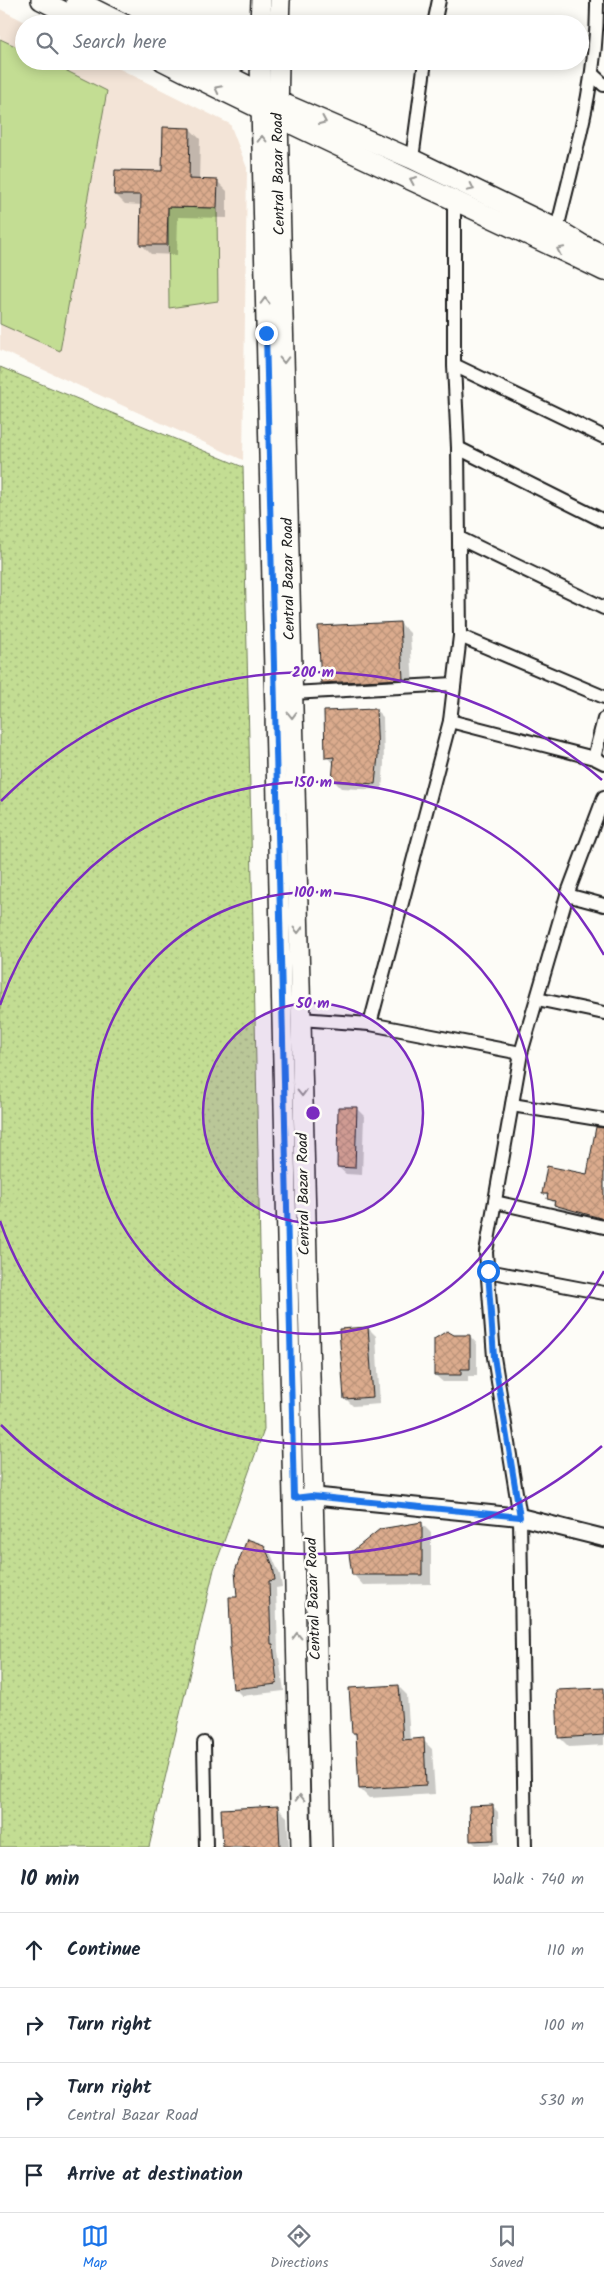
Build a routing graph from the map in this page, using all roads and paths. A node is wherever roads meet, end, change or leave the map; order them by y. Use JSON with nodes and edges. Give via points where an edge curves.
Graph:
{"nodes":[{"id":1,"x":41,"y":0,"type":"edge"},
{"id":2,"x":76,"y":0,"type":"edge"},
{"id":3,"x":260,"y":0,"type":"edge"},
{"id":4,"x":280,"y":0,"type":"edge"},
{"id":5,"x":439,"y":0,"type":"edge"},
{"id":6,"x":597,"y":0,"type":"edge"},
{"id":7,"x":70,"y":15,"type":"edge"},
{"id":8,"x":106,"y":15,"type":"edge"},
{"id":9,"x":260,"y":15,"type":"edge"},
{"id":10,"x":279,"y":15,"type":"edge"},
{"id":11,"x":436,"y":15,"type":"edge"},
{"id":12,"x":601,"y":33,"type":"edge"},
{"id":13,"x":183,"y":70,"type":"edge"},
{"id":14,"x":216,"y":70,"type":"edge"},
{"id":15,"x":223,"y":70,"type":"edge"},
{"id":16,"x":260,"y":70,"type":"edge"},
{"id":17,"x":278,"y":70,"type":"edge"},
{"id":18,"x":424,"y":70,"type":"edge"},
{"id":19,"x":220,"y":72,"type":"junction"},
{"id":20,"x":592,"y":74,"type":"junction"},
{"id":21,"x":604,"y":85,"type":"edge"},
{"id":22,"x":259,"y":92,"type":"junction"},
{"id":23,"x":272,"y":110,"type":"junction"},
{"id":24,"x":412,"y":159,"type":"junction"},
{"id":25,"x":454,"y":198,"type":"junction"},
{"id":26,"x":557,"y":229,"type":"junction"},
{"id":27,"x":604,"y":255,"type":"edge"},
{"id":28,"x":604,"y":271,"type":"edge"},
{"id":29,"x":454,"y":365,"type":"junction"},
{"id":30,"x":604,"y":437,"type":"edge"},
{"id":31,"x":458,"y":448,"type":"junction"},
{"id":32,"x":604,"y":520,"type":"edge"},
{"id":33,"x":459,"y":538,"type":"junction"},
{"id":34,"x":604,"y":608,"type":"edge"},
{"id":35,"x":460,"y":636,"type":"junction"},
{"id":36,"x":454,"y":684,"type":"junction"},
{"id":37,"x":292,"y":693,"type":"junction"},
{"id":38,"x":604,"y":697,"type":"edge"},
{"id":39,"x":604,"y":719,"type":"edge"},
{"id":40,"x":450,"y":721,"type":"junction"},
{"id":41,"x":599,"y":760,"type":"edge"},
{"id":42,"x":604,"y":797,"type":"edge"},
{"id":43,"x":567,"y":895,"type":"junction"},
{"id":44,"x":604,"y":905,"type":"edge"},
{"id":45,"x":537,"y":999,"type":"junction"},
{"id":46,"x":604,"y":1013,"type":"edge"},
{"id":47,"x":300,"y":1019,"type":"junction"},
{"id":48,"x":370,"y":1024,"type":"junction"},
{"id":49,"x":521,"y":1053,"type":"junction"},
{"id":50,"x":512,"y":1105,"type":"junction"},
{"id":51,"x":604,"y":1120,"type":"edge"},
{"id":52,"x":495,"y":1202,"type":"junction"},
{"id":53,"x":604,"y":1227,"type":"edge"},
{"id":54,"x":488,"y":1271,"type":"junction"},
{"id":55,"x":604,"y":1293,"type":"edge"},
{"id":56,"x":303,"y":1497,"type":"junction"},
{"id":57,"x":520,"y":1517,"type":"junction"},
{"id":58,"x":604,"y":1538,"type":"edge"},
{"id":59,"x":204,"y":1743,"type":"dead end"},
{"id":60,"x":206,"y":1847,"type":"edge"},
{"id":61,"x":301,"y":1847,"type":"edge"},
{"id":62,"x":322,"y":1847,"type":"edge"},
{"id":63,"x":526,"y":1847,"type":"edge"}],
"edges":[{"from":1,"to":7,"type":"main road"},
{"from":2,"to":8,"type":"main road"},
{"from":3,"to":9,"type":"main road"},
{"from":4,"to":10,"type":"main road"},
{"from":5,"to":11,"type":"street"},
{"from":6,"to":12,"type":"street"},
{"from":12,"to":20,"type":"street"},
{"from":23,"to":13,"type":"main road","one_way":true},
{"from":14,"to":19,"type":"main road"},
{"from":15,"to":19,"type":"main road"},
{"from":16,"to":22,"type":"main road"},
{"from":17,"to":23,"type":"main road","name":"Central Bazar Road"},
{"from":18,"to":24,"type":"street"},
{"from":19,"to":22,"type":"main road"},
{"from":20,"to":21,"type":"street"},
{"from":20,"to":26,"type":"street"},
{"from":22,"to":23,"type":"main road"},
{"from":23,"to":24,"type":"main road","one_way":true},
{"from":25,"to":23,"type":"main road","one_way":true},
{"from":23,"to":37,"type":"main road","name":"Central Bazar Road","one_way":true},
{"from":56,"to":23,"type":"main road","name":"Central Bazar Road","one_way":true},
{"from":24,"to":26,"type":"main road","one_way":true},
{"from":28,"to":25,"type":"main road","one_way":true},
{"from":25,"to":29,"type":"street"},
{"from":26,"to":27,"type":"main road"},
{"from":29,"to":30,"type":"street"},
{"from":29,"to":31,"type":"street"},
{"from":31,"to":32,"type":"street"},
{"from":31,"to":33,"type":"street"},
{"from":33,"to":34,"type":"street"},
{"from":33,"to":35,"type":"street"},
{"from":35,"to":36,"type":"street"},
{"from":35,"to":38,"type":"street"},
{"from":36,"to":37,"type":"street"},
{"from":36,"to":40,"type":"street"},
{"from":37,"to":47,"type":"main road","name":"Central Bazar Road","one_way":true},
{"from":39,"to":41,"type":"street"},
{"from":40,"to":41,"type":"street"},
{"from":40,"to":48,"type":"street"},
{"from":42,"to":43,"type":"street"},
{"from":43,"to":44,"type":"street"},
{"from":43,"to":45,"type":"street"},
{"from":45,"to":46,"type":"street"},
{"from":45,"to":49,"type":"street"},
{"from":47,"to":48,"type":"street"},
{"from":47,"to":56,"type":"main road","name":"Central Bazar Road","one_way":true},
{"from":48,"to":49,"type":"street"},
{"from":49,"to":50,"type":"street"},
{"from":50,"to":51,"type":"street"},
{"from":50,"to":52,"type":"street"},
{"from":52,"to":53,"type":"street"},
{"from":52,"to":54,"type":"street","via":[[486,1252]]},
{"from":54,"to":55,"type":"street"},
{"from":54,"to":57,"type":"street","via":[[494,1357]]},
{"from":56,"to":57,"type":"street"},
{"from":61,"to":56,"type":"main road","name":"Central Bazar Road","one_way":true},
{"from":56,"to":62,"type":"main road","name":"Central Bazar Road"},
{"from":57,"to":58,"type":"street"},
{"from":57,"to":63,"type":"street"},
{"from":59,"to":60,"type":"street"}]}
